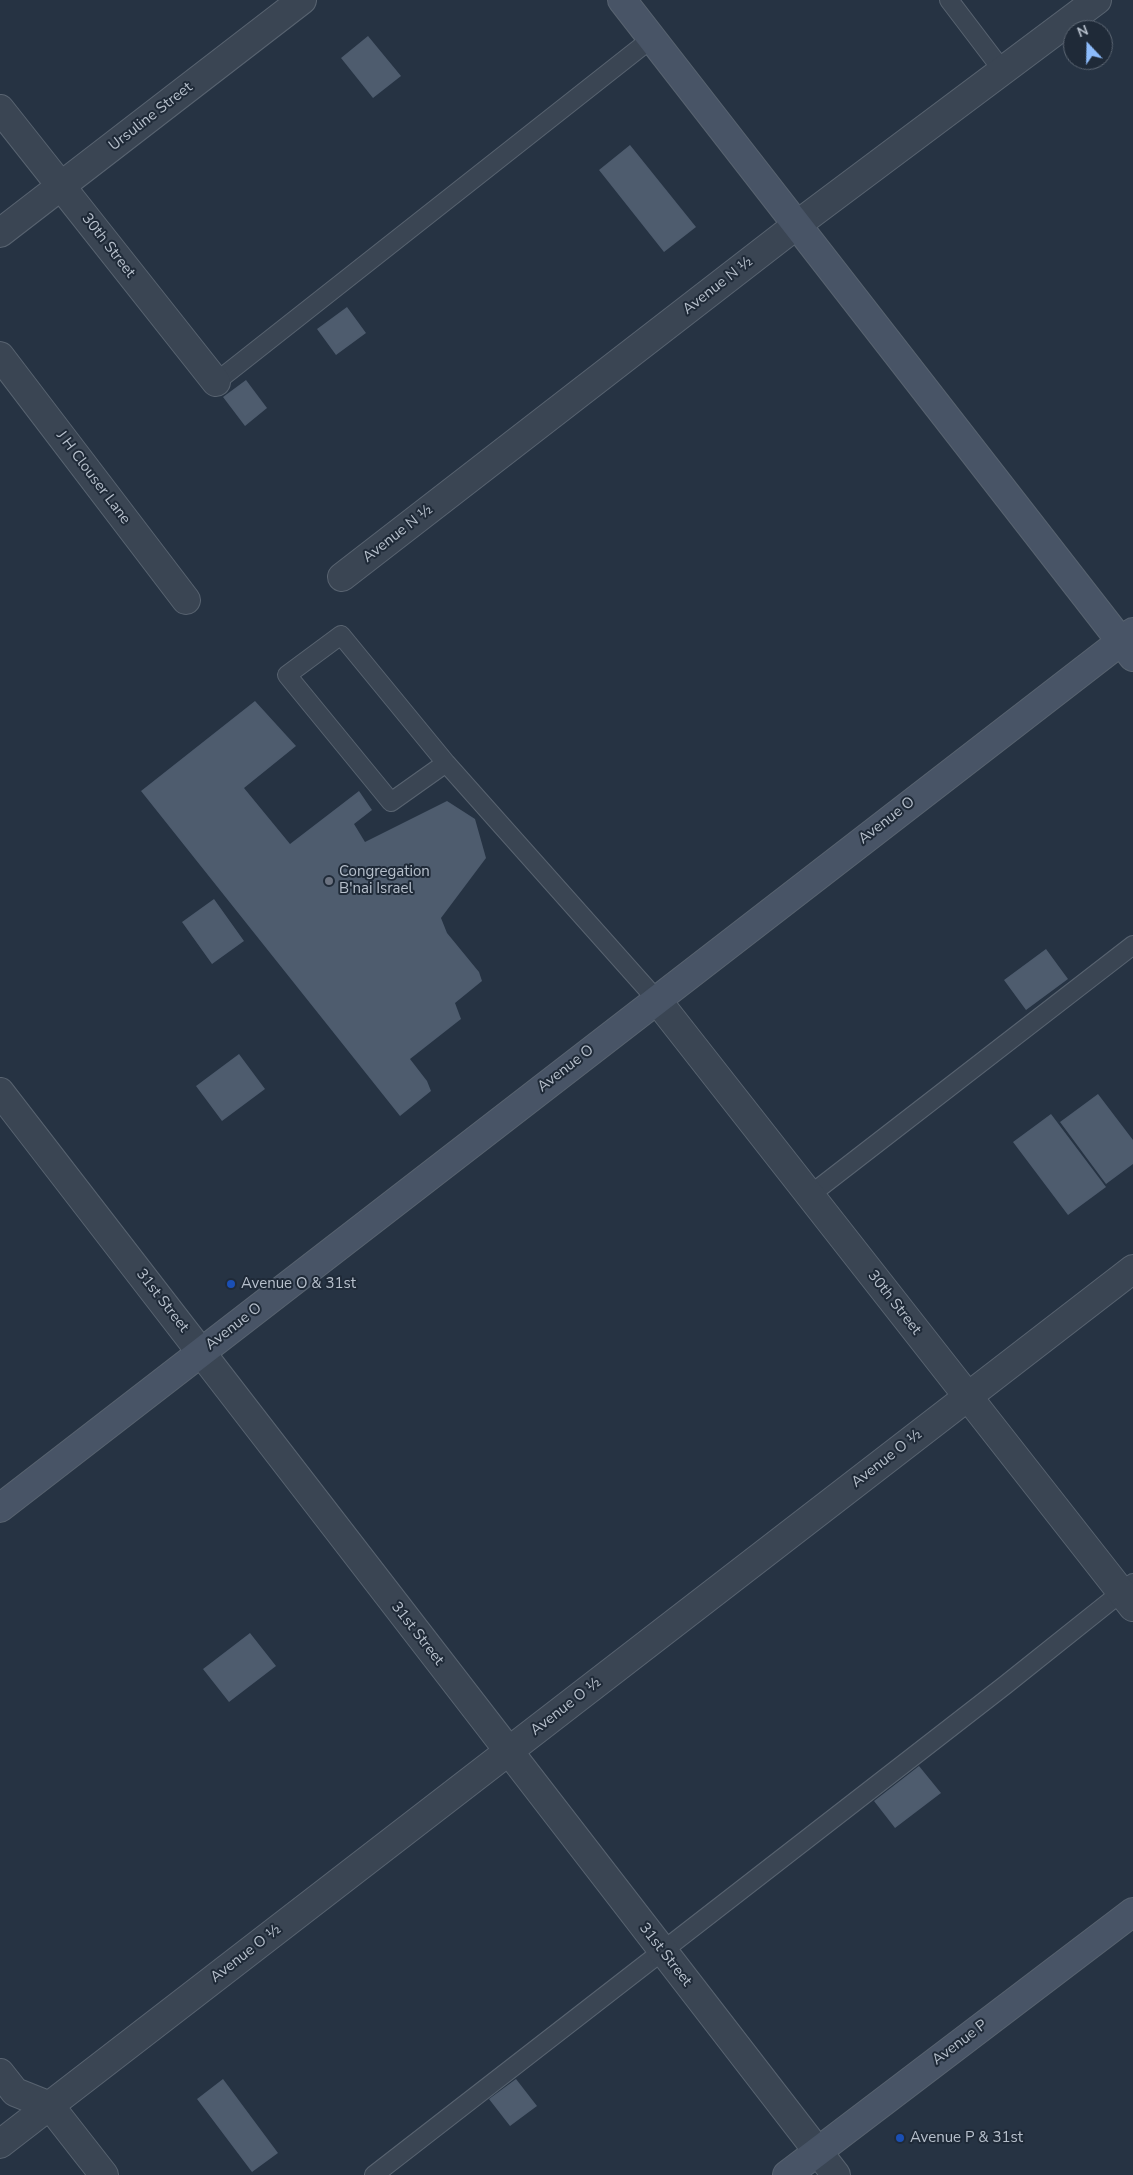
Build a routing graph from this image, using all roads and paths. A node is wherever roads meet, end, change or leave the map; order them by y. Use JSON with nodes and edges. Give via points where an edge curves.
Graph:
{"nodes":[{"id":1,"x":302,"y":0,"type":"edge"},
{"id":2,"x":622,"y":0,"type":"edge"},
{"id":3,"x":949,"y":0,"type":"edge"},
{"id":4,"x":1097,"y":0,"type":"edge"},
{"id":5,"x":651,"y":39,"type":"junction"},
{"id":6,"x":1003,"y":71,"type":"junction"},
{"id":7,"x":0,"y":109,"type":"edge"},
{"id":8,"x":61,"y":186,"type":"junction"},
{"id":9,"x":798,"y":224,"type":"junction"},
{"id":10,"x":0,"y":234,"type":"edge"},
{"id":11,"x":0,"y":356,"type":"edge"},
{"id":12,"x":216,"y":382,"type":"joint"},
{"id":13,"x":342,"y":577,"type":"dead end"},
{"id":14,"x":186,"y":600,"type":"dead end"},
{"id":15,"x":1129,"y":643,"type":"edge"},
{"id":16,"x":446,"y":763,"type":"junction"},
{"id":17,"x":1133,"y":945,"type":"edge"},
{"id":18,"x":656,"y":999,"type":"junction"},
{"id":19,"x":0,"y":1092,"type":"edge"},
{"id":20,"x":810,"y":1195,"type":"junction"},
{"id":21,"x":1133,"y":1269,"type":"edge"},
{"id":22,"x":202,"y":1352,"type":"junction"},
{"id":23,"x":968,"y":1397,"type":"junction"},
{"id":24,"x":0,"y":1508,"type":"edge"},
{"id":25,"x":1129,"y":1594,"type":"edge"},
{"id":26,"x":508,"y":1752,"type":"junction"},
{"id":27,"x":1133,"y":1912,"type":"edge"},
{"id":28,"x":662,"y":1952,"type":"junction"},
{"id":29,"x":0,"y":2073,"type":"edge"},
{"id":30,"x":50,"y":2106,"type":"junction"},
{"id":31,"x":0,"y":2144,"type":"edge"},
{"id":32,"x":818,"y":2151,"type":"junction"},
{"id":33,"x":104,"y":2175,"type":"edge"},
{"id":34,"x":374,"y":2175,"type":"edge"},
{"id":35,"x":787,"y":2175,"type":"edge"},
{"id":36,"x":836,"y":2175,"type":"edge"}],
"edges":[{"from":1,"to":8,"type":"street","name":"Ursuline Street"},
{"from":2,"to":5,"type":"main road"},
{"from":3,"to":6,"type":"lane"},
{"from":4,"to":6,"type":"street","name":"Avenue N ½"},
{"from":5,"to":9,"type":"main road"},
{"from":5,"to":12,"type":"lane"},
{"from":6,"to":9,"type":"street","name":"Avenue N ½"},
{"from":7,"to":8,"type":"street","name":"30th Street"},
{"from":8,"to":10,"type":"street","name":"Ursuline Street"},
{"from":8,"to":12,"type":"street","name":"30th Street"},
{"from":9,"to":13,"type":"street","name":"Avenue N ½"},
{"from":9,"to":15,"type":"main road"},
{"from":11,"to":14,"type":"street","name":"J H Clouser Lane"},
{"from":15,"to":18,"type":"main road","name":"Avenue O"},
{"from":16,"to":16,"type":"lane","via":[[341,635],[287,674],[391,802]]},
{"from":16,"to":18,"type":"lane"},
{"from":17,"to":20,"type":"lane"},
{"from":18,"to":20,"type":"street","name":"30th Street"},
{"from":18,"to":22,"type":"main road","name":"Avenue O"},
{"from":19,"to":22,"type":"street","name":"31st Street"},
{"from":20,"to":23,"type":"street","name":"30th Street"},
{"from":21,"to":23,"type":"street","name":"Avenue O ½"},
{"from":22,"to":24,"type":"main road","name":"Avenue O"},
{"from":22,"to":26,"type":"street","name":"31st Street"},
{"from":23,"to":25,"type":"street","name":"30th Street"},
{"from":23,"to":26,"type":"street","name":"Avenue O ½"},
{"from":25,"to":28,"type":"lane"},
{"from":26,"to":28,"type":"street","name":"31st Street"},
{"from":26,"to":30,"type":"street","name":"Avenue O ½"},
{"from":27,"to":32,"type":"main road","name":"Avenue P"},
{"from":28,"to":32,"type":"street","name":"31st Street"},
{"from":28,"to":34,"type":"lane"},
{"from":29,"to":30,"type":"street","via":[[15,2092]]},
{"from":30,"to":31,"type":"street","name":"Avenue O ½"},
{"from":30,"to":33,"type":"street"},
{"from":32,"to":35,"type":"main road","name":"Avenue P"},
{"from":32,"to":36,"type":"street","name":"31st Street"}]}
